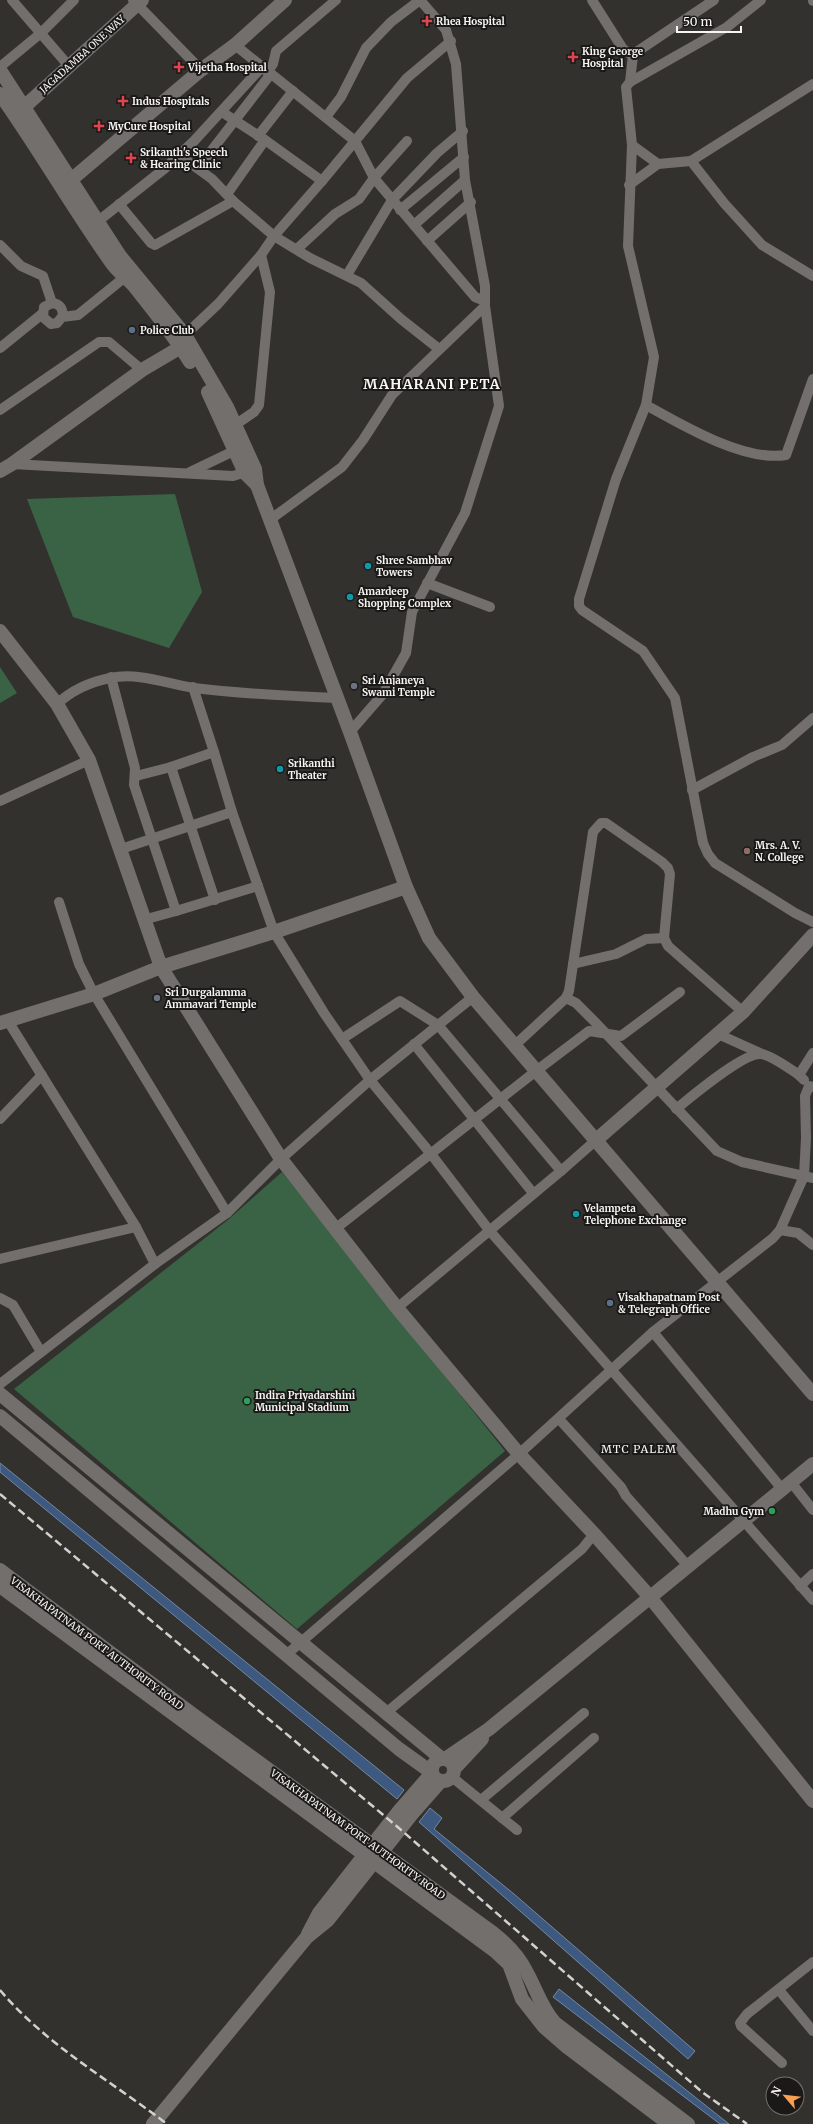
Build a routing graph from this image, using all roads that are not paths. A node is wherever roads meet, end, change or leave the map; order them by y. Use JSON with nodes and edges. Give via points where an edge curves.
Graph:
{"nodes":[{"id":1,"x":12,"y":0,"type":"edge"},
{"id":2,"x":74,"y":0,"type":"edge"},
{"id":3,"x":285,"y":0,"type":"edge"},
{"id":4,"x":336,"y":0,"type":"edge"},
{"id":5,"x":420,"y":0,"type":"edge"},
{"id":6,"x":592,"y":0,"type":"edge"},
{"id":7,"x":714,"y":0,"type":"edge"},
{"id":8,"x":761,"y":0,"type":"edge"},
{"id":9,"x":138,"y":1,"type":"edge"},
{"id":10,"x":41,"y":33,"type":"junction"},
{"id":11,"x":451,"y":41,"type":"junction"},
{"id":12,"x":235,"y":45,"type":"junction"},
{"id":13,"x":633,"y":55,"type":"junction"},
{"id":14,"x":68,"y":66,"type":"junction"},
{"id":15,"x":0,"y":67,"type":"edge"},
{"id":16,"x":0,"y":70,"type":"edge"},
{"id":17,"x":201,"y":70,"type":"junction"},
{"id":18,"x":266,"y":71,"type":"junction"},
{"id":19,"x":630,"y":82,"type":"junction"},
{"id":20,"x":813,"y":84,"type":"edge"},
{"id":21,"x":293,"y":92,"type":"junction"},
{"id":22,"x":0,"y":94,"type":"edge"},
{"id":23,"x":23,"y":108,"type":"junction"},
{"id":24,"x":222,"y":112,"type":"junction"},
{"id":25,"x":326,"y":117,"type":"junction"},
{"id":26,"x":236,"y":122,"type":"junction"},
{"id":27,"x":463,"y":131,"type":"junction"},
{"id":28,"x":262,"y":138,"type":"junction"},
{"id":29,"x":355,"y":141,"type":"junction"},
{"id":30,"x":407,"y":141,"type":"dead end"},
{"id":31,"x":632,"y":145,"type":"junction"},
{"id":32,"x":180,"y":155,"type":"junction"},
{"id":33,"x":464,"y":157,"type":"junction"},
{"id":34,"x":691,"y":161,"type":"junction"},
{"id":35,"x":658,"y":164,"type":"junction"},
{"id":36,"x":198,"y":168,"type":"junction"},
{"id":37,"x":374,"y":178,"type":"junction"},
{"id":38,"x":63,"y":180,"type":"junction"},
{"id":39,"x":466,"y":180,"type":"junction"},
{"id":40,"x":322,"y":181,"type":"junction"},
{"id":41,"x":629,"y":185,"type":"junction"},
{"id":42,"x":230,"y":197,"type":"junction"},
{"id":43,"x":392,"y":200,"type":"junction"},
{"id":44,"x":471,"y":202,"type":"junction"},
{"id":45,"x":119,"y":204,"type":"junction"},
{"id":46,"x":400,"y":210,"type":"junction"},
{"id":47,"x":97,"y":222,"type":"junction"},
{"id":48,"x":414,"y":225,"type":"junction"},
{"id":49,"x":274,"y":236,"type":"junction"},
{"id":50,"x":427,"y":241,"type":"junction"},
{"id":51,"x":0,"y":245,"type":"edge"},
{"id":52,"x":297,"y":249,"type":"junction"},
{"id":53,"x":261,"y":255,"type":"junction"},
{"id":54,"x":347,"y":275,"type":"junction"},
{"id":55,"x":813,"y":276,"type":"edge"},
{"id":56,"x":125,"y":277,"type":"junction"},
{"id":57,"x":52,"y":303,"type":"junction"},
{"id":58,"x":485,"y":304,"type":"junction"},
{"id":59,"x":42,"y":314,"type":"junction"},
{"id":60,"x":62,"y":317,"type":"junction"},
{"id":61,"x":183,"y":341,"type":"junction"},
{"id":62,"x":0,"y":348,"type":"edge"},
{"id":63,"x":439,"y":349,"type":"junction"},
{"id":64,"x":142,"y":370,"type":"junction"},
{"id":65,"x":813,"y":379,"type":"edge"},
{"id":66,"x":646,"y":405,"type":"junction"},
{"id":67,"x":0,"y":410,"type":"edge"},
{"id":68,"x":235,"y":425,"type":"junction"},
{"id":69,"x":239,"y":449,"type":"junction"},
{"id":70,"x":12,"y":464,"type":"junction"},
{"id":71,"x":0,"y":471,"type":"edge"},
{"id":72,"x":250,"y":471,"type":"junction"},
{"id":73,"x":186,"y":474,"type":"junction"},
{"id":74,"x":271,"y":519,"type":"junction"},
{"id":75,"x":427,"y":583,"type":"junction"},
{"id":76,"x":490,"y":607,"type":"dead end"},
{"id":77,"x":0,"y":631,"type":"edge"},
{"id":78,"x":111,"y":677,"type":"junction"},
{"id":79,"x":193,"y":687,"type":"junction"},
{"id":80,"x":337,"y":698,"type":"junction"},
{"id":81,"x":57,"y":704,"type":"junction"},
{"id":82,"x":813,"y":718,"type":"edge"},
{"id":83,"x":350,"y":732,"type":"junction"},
{"id":84,"x":214,"y":752,"type":"junction"},
{"id":85,"x":89,"y":760,"type":"junction"},
{"id":86,"x":172,"y":767,"type":"junction"},
{"id":87,"x":136,"y":776,"type":"junction"},
{"id":88,"x":692,"y":790,"type":"junction"},
{"id":89,"x":0,"y":801,"type":"edge"},
{"id":90,"x":232,"y":812,"type":"junction"},
{"id":91,"x":191,"y":825,"type":"junction"},
{"id":92,"x":153,"y":839,"type":"junction"},
{"id":93,"x":121,"y":848,"type":"junction"},
{"id":94,"x":258,"y":886,"type":"junction"},
{"id":95,"x":406,"y":887,"type":"junction"},
{"id":96,"x":215,"y":900,"type":"junction"},
{"id":97,"x":59,"y":902,"type":"dead end"},
{"id":98,"x":176,"y":911,"type":"junction"},
{"id":99,"x":143,"y":920,"type":"junction"},
{"id":100,"x":813,"y":922,"type":"edge"},
{"id":101,"x":274,"y":932,"type":"junction"},
{"id":102,"x":813,"y":935,"type":"edge"},
{"id":103,"x":664,"y":938,"type":"junction"},
{"id":104,"x":573,"y":964,"type":"junction"},
{"id":105,"x":161,"y":967,"type":"junction"},
{"id":106,"x":680,"y":992,"type":"dead end"},
{"id":107,"x":94,"y":994,"type":"junction"},
{"id":108,"x":473,"y":997,"type":"junction"},
{"id":109,"x":566,"y":998,"type":"junction"},
{"id":110,"x":743,"y":1012,"type":"junction"},
{"id":111,"x":4,"y":1022,"type":"edge"},
{"id":112,"x":438,"y":1025,"type":"junction"},
{"id":113,"x":605,"y":1034,"type":"junction"},
{"id":114,"x":718,"y":1034,"type":"junction"},
{"id":115,"x":342,"y":1039,"type":"junction"},
{"id":116,"x":414,"y":1044,"type":"junction"},
{"id":117,"x":514,"y":1046,"type":"junction"},
{"id":118,"x":813,"y":1053,"type":"edge"},
{"id":119,"x":760,"y":1054,"type":"junction"},
{"id":120,"x":536,"y":1071,"type":"junction"},
{"id":121,"x":42,"y":1075,"type":"junction"},
{"id":122,"x":799,"y":1075,"type":"junction"},
{"id":123,"x":370,"y":1080,"type":"junction"},
{"id":124,"x":811,"y":1086,"type":"edge"},
{"id":125,"x":656,"y":1088,"type":"junction"},
{"id":126,"x":500,"y":1099,"type":"junction"},
{"id":127,"x":676,"y":1108,"type":"junction"},
{"id":128,"x":0,"y":1119,"type":"edge"},
{"id":129,"x":474,"y":1119,"type":"junction"},
{"id":130,"x":595,"y":1141,"type":"junction"},
{"id":131,"x":430,"y":1154,"type":"junction"},
{"id":132,"x":281,"y":1159,"type":"junction"},
{"id":133,"x":561,"y":1171,"type":"junction"},
{"id":134,"x":808,"y":1177,"type":"edge"},
{"id":135,"x":533,"y":1193,"type":"junction"},
{"id":136,"x":227,"y":1213,"type":"junction"},
{"id":137,"x":136,"y":1227,"type":"junction"},
{"id":138,"x":335,"y":1229,"type":"junction"},
{"id":139,"x":489,"y":1230,"type":"junction"},
{"id":140,"x":780,"y":1230,"type":"junction"},
{"id":141,"x":813,"y":1245,"type":"edge"},
{"id":142,"x":0,"y":1259,"type":"edge"},
{"id":143,"x":156,"y":1264,"type":"junction"},
{"id":144,"x":716,"y":1283,"type":"junction"},
{"id":145,"x":0,"y":1298,"type":"edge"},
{"id":146,"x":397,"y":1308,"type":"junction"},
{"id":147,"x":653,"y":1332,"type":"junction"},
{"id":148,"x":41,"y":1352,"type":"junction"},
{"id":149,"x":612,"y":1371,"type":"junction"},
{"id":150,"x":0,"y":1384,"type":"edge"},
{"id":151,"x":0,"y":1394,"type":"edge"},
{"id":152,"x":813,"y":1394,"type":"edge"},
{"id":153,"x":0,"y":1416,"type":"edge"},
{"id":154,"x":558,"y":1419,"type":"junction"},
{"id":155,"x":519,"y":1454,"type":"junction"},
{"id":156,"x":813,"y":1464,"type":"edge"},
{"id":157,"x":786,"y":1486,"type":"junction"},
{"id":158,"x":813,"y":1510,"type":"edge"},
{"id":159,"x":742,"y":1520,"type":"junction"},
{"id":160,"x":594,"y":1534,"type":"junction"},
{"id":161,"x":687,"y":1565,"type":"junction"},
{"id":162,"x":0,"y":1570,"type":"edge"},
{"id":163,"x":813,"y":1574,"type":"edge"},
{"id":164,"x":0,"y":1586,"type":"edge"},
{"id":165,"x":800,"y":1586,"type":"junction"},
{"id":166,"x":649,"y":1596,"type":"junction"},
{"id":167,"x":813,"y":1600,"type":"edge"},
{"id":168,"x":302,"y":1642,"type":"junction"},
{"id":169,"x":286,"y":1655,"type":"junction"},
{"id":170,"x":387,"y":1712,"type":"junction"},
{"id":171,"x":584,"y":1713,"type":"dead end"},
{"id":172,"x":594,"y":1738,"type":"dead end"},
{"id":173,"x":442,"y":1770,"type":"junction"},
{"id":174,"x":480,"y":1800,"type":"junction"},
{"id":175,"x":813,"y":1801,"type":"edge"},
{"id":176,"x":502,"y":1818,"type":"junction"},
{"id":177,"x":517,"y":1830,"type":"dead end"},
{"id":178,"x":374,"y":1853,"type":"junction"},
{"id":179,"x":813,"y":1962,"type":"edge"},
{"id":180,"x":780,"y":1990,"type":"junction"},
{"id":181,"x":813,"y":2031,"type":"edge"},
{"id":182,"x":782,"y":2063,"type":"dead end"},
{"id":183,"x":153,"y":2124,"type":"edge"},
{"id":184,"x":669,"y":2124,"type":"edge"},
{"id":185,"x":688,"y":2124,"type":"edge"}],
"edges":[{"from":1,"to":10,"type":"street"},
{"from":2,"to":10,"type":"street"},
{"from":3,"to":12,"type":"main road"},
{"from":4,"to":18,"type":"street","via":[[276,51],[273,64]]},
{"from":5,"to":11,"type":"street","via":[[446,30]]},
{"from":5,"to":25,"type":"street","via":[[391,22],[366,48],[341,97]]},
{"from":6,"to":13,"type":"street","via":[[623,49]]},
{"from":7,"to":13,"type":"street"},
{"from":8,"to":19,"type":"street","via":[[727,27]]},
{"from":9,"to":14,"type":"main road","name":"JAGADAMBA ONE WAY"},
{"from":9,"to":17,"type":"street"},
{"from":10,"to":14,"type":"street"},
{"from":10,"to":15,"type":"street"},
{"from":11,"to":27,"type":"street"},
{"from":11,"to":29,"type":"street","via":[[407,78]]},
{"from":12,"to":17,"type":"main road"},
{"from":12,"to":18,"type":"street"},
{"from":13,"to":19,"type":"street"},
{"from":14,"to":23,"type":"main road","name":"JAGADAMBA ONE WAY"},
{"from":16,"to":23,"type":"main road"},
{"from":17,"to":38,"type":"main road"},
{"from":18,"to":21,"type":"street"},
{"from":18,"to":24,"type":"street"},
{"from":18,"to":26,"type":"street"},
{"from":19,"to":31,"type":"street","via":[[625,95]]},
{"from":20,"to":34,"type":"street"},
{"from":21,"to":25,"type":"street"},
{"from":21,"to":28,"type":"street"},
{"from":22,"to":38,"type":"main road"},
{"from":23,"to":38,"type":"main road"},
{"from":24,"to":26,"type":"street"},
{"from":24,"to":32,"type":"street"},
{"from":25,"to":29,"type":"street"},
{"from":26,"to":28,"type":"street"},
{"from":26,"to":36,"type":"street"},
{"from":27,"to":33,"type":"street"},
{"from":27,"to":43,"type":"street"},
{"from":28,"to":40,"type":"street"},
{"from":28,"to":42,"type":"street"},
{"from":29,"to":37,"type":"street"},
{"from":29,"to":40,"type":"street"},
{"from":30,"to":37,"type":"street"},
{"from":31,"to":35,"type":"street"},
{"from":31,"to":41,"type":"street"},
{"from":32,"to":36,"type":"street"},
{"from":32,"to":45,"type":"street"},
{"from":33,"to":39,"type":"street"},
{"from":33,"to":46,"type":"street"},
{"from":34,"to":35,"type":"street"},
{"from":34,"to":55,"type":"street","via":[[724,204],[762,244]]},
{"from":35,"to":41,"type":"street"},
{"from":36,"to":42,"type":"street"},
{"from":37,"to":43,"type":"street"},
{"from":37,"to":52,"type":"street","via":[[359,199],[335,214]]},
{"from":38,"to":47,"type":"main road"},
{"from":38,"to":56,"type":"main road","via":[[113,265]]},
{"from":39,"to":44,"type":"street"},
{"from":39,"to":48,"type":"street"},
{"from":40,"to":49,"type":"street"},
{"from":41,"to":66,"type":"street","via":[[628,246],[654,357]]},
{"from":42,"to":45,"type":"street","via":[[154,245]]},
{"from":42,"to":49,"type":"street"},
{"from":43,"to":46,"type":"street"},
{"from":43,"to":54,"type":"street"},
{"from":44,"to":50,"type":"street"},
{"from":44,"to":58,"type":"street","via":[[485,286]]},
{"from":45,"to":47,"type":"street"},
{"from":46,"to":48,"type":"street"},
{"from":47,"to":61,"type":"main road"},
{"from":48,"to":50,"type":"street"},
{"from":49,"to":52,"type":"street"},
{"from":49,"to":53,"type":"street"},
{"from":50,"to":58,"type":"street","via":[[475,297]]},
{"from":51,"to":57,"type":"street","via":[[21,266],[43,276]]},
{"from":52,"to":54,"type":"street"},
{"from":53,"to":61,"type":"street"},
{"from":53,"to":68,"type":"street","via":[[270,292],[259,405],[254,412]]},
{"from":54,"to":63,"type":"street","via":[[361,283]]},
{"from":56,"to":60,"type":"street","via":[[78,315]]},
{"from":56,"to":61,"type":"main road"},
{"from":57,"to":59,"type":"street","via":[[44,307]]},
{"from":57,"to":60,"type":"street","via":[[61,307]]},
{"from":58,"to":63,"type":"street"},
{"from":58,"to":75,"type":"street","via":[[498,395],[498,416],[465,513]]},
{"from":59,"to":60,"type":"street","via":[[44,320],[50,324]]},
{"from":59,"to":62,"type":"street"},
{"from":61,"to":64,"type":"main road"},
{"from":61,"to":68,"type":"main road","via":[[227,407]]},
{"from":61,"to":69,"type":"main road"},
{"from":63,"to":74,"type":"street","via":[[392,395],[364,440],[342,467]]},
{"from":64,"to":67,"type":"street","via":[[109,342],[99,342]]},
{"from":64,"to":70,"type":"main road"},
{"from":65,"to":66,"type":"street","via":[[786,456],[775,457],[744,451],[696,432]]},
{"from":66,"to":88,"type":"street","via":[[616,479],[579,606],[643,651],[676,698]]},
{"from":68,"to":69,"type":"main road"},
{"from":69,"to":72,"type":"main road"},
{"from":69,"to":73,"type":"street"},
{"from":70,"to":71,"type":"main road"},
{"from":70,"to":73,"type":"street"},
{"from":72,"to":73,"type":"street","via":[[233,476]]},
{"from":72,"to":74,"type":"main road"},
{"from":74,"to":80,"type":"main road"},
{"from":75,"to":76,"type":"street"},
{"from":75,"to":83,"type":"street","via":[[412,612],[406,654],[383,694]]},
{"from":77,"to":81,"type":"main road"},
{"from":78,"to":79,"type":"street","via":[[143,677]]},
{"from":78,"to":81,"type":"street","via":[[84,685]]},
{"from":78,"to":87,"type":"street"},
{"from":79,"to":80,"type":"street","via":[[262,695]]},
{"from":79,"to":84,"type":"street"},
{"from":80,"to":83,"type":"main road"},
{"from":81,"to":85,"type":"main road"},
{"from":82,"to":88,"type":"street","via":[[782,745],[753,757]]},
{"from":83,"to":95,"type":"main road"},
{"from":84,"to":86,"type":"street"},
{"from":84,"to":90,"type":"street"},
{"from":85,"to":89,"type":"street"},
{"from":85,"to":93,"type":"main road"},
{"from":86,"to":87,"type":"street"},
{"from":86,"to":91,"type":"street"},
{"from":87,"to":92,"type":"street","via":[[134,785]]},
{"from":88,"to":100,"type":"street","via":[[703,843],[716,863]]},
{"from":90,"to":91,"type":"street"},
{"from":90,"to":94,"type":"street"},
{"from":91,"to":92,"type":"street"},
{"from":91,"to":96,"type":"street"},
{"from":92,"to":93,"type":"street"},
{"from":92,"to":98,"type":"street"},
{"from":93,"to":99,"type":"main road"},
{"from":94,"to":96,"type":"street"},
{"from":94,"to":101,"type":"street"},
{"from":95,"to":101,"type":"main road"},
{"from":95,"to":108,"type":"main road","via":[[429,938]]},
{"from":96,"to":98,"type":"street"},
{"from":97,"to":107,"type":"street","via":[[79,964]]},
{"from":98,"to":99,"type":"street"},
{"from":99,"to":105,"type":"main road"},
{"from":101,"to":105,"type":"main road"},
{"from":101,"to":115,"type":"street"},
{"from":102,"to":110,"type":"main road"},
{"from":103,"to":104,"type":"street","via":[[646,940],[616,954]]},
{"from":103,"to":104,"type":"street","via":[[670,874],[668,868],[606,823],[600,823],[593,832]]},
{"from":103,"to":110,"type":"street","via":[[668,946]]},
{"from":104,"to":109,"type":"street"},
{"from":105,"to":107,"type":"main road"},
{"from":105,"to":132,"type":"main road"},
{"from":106,"to":113,"type":"street","via":[[621,1036]]},
{"from":107,"to":111,"type":"main road"},
{"from":107,"to":136,"type":"street"},
{"from":108,"to":112,"type":"street"},
{"from":108,"to":117,"type":"main road"},
{"from":109,"to":113,"type":"street","via":[[576,1003]]},
{"from":109,"to":117,"type":"street"},
{"from":110,"to":114,"type":"main road"},
{"from":111,"to":121,"type":"street"},
{"from":112,"to":115,"type":"street","via":[[400,1001]]},
{"from":112,"to":116,"type":"street"},
{"from":112,"to":126,"type":"street"},
{"from":113,"to":120,"type":"street","via":[[589,1031]]},
{"from":113,"to":125,"type":"street"},
{"from":114,"to":119,"type":"street"},
{"from":114,"to":125,"type":"main road"},
{"from":115,"to":123,"type":"street"},
{"from":116,"to":123,"type":"street"},
{"from":116,"to":129,"type":"street"},
{"from":117,"to":120,"type":"main road"},
{"from":118,"to":122,"type":"street"},
{"from":119,"to":122,"type":"street"},
{"from":119,"to":127,"type":"street","via":[[754,1054],[710,1081]]},
{"from":120,"to":126,"type":"street"},
{"from":120,"to":130,"type":"main road"},
{"from":121,"to":128,"type":"street"},
{"from":121,"to":137,"type":"street"},
{"from":122,"to":124,"type":"street"},
{"from":123,"to":131,"type":"street"},
{"from":123,"to":132,"type":"street"},
{"from":124,"to":134,"type":"street","via":[[805,1096]]},
{"from":125,"to":127,"type":"street"},
{"from":125,"to":130,"type":"main road"},
{"from":126,"to":129,"type":"street"},
{"from":126,"to":133,"type":"street"},
{"from":127,"to":134,"type":"street","via":[[724,1156]]},
{"from":129,"to":131,"type":"street"},
{"from":129,"to":135,"type":"street"},
{"from":130,"to":133,"type":"street"},
{"from":130,"to":144,"type":"main road"},
{"from":131,"to":138,"type":"street"},
{"from":131,"to":139,"type":"street"},
{"from":132,"to":136,"type":"street"},
{"from":132,"to":138,"type":"main road"},
{"from":133,"to":135,"type":"street"},
{"from":134,"to":140,"type":"street"},
{"from":135,"to":139,"type":"street"},
{"from":136,"to":143,"type":"street"},
{"from":137,"to":142,"type":"street"},
{"from":137,"to":143,"type":"street"},
{"from":138,"to":146,"type":"main road"},
{"from":139,"to":146,"type":"street"},
{"from":139,"to":149,"type":"street"},
{"from":140,"to":141,"type":"street","via":[[798,1233]]},
{"from":140,"to":144,"type":"street"},
{"from":143,"to":148,"type":"street"},
{"from":144,"to":147,"type":"street"},
{"from":144,"to":152,"type":"main road"},
{"from":145,"to":148,"type":"street","via":[[13,1305]]},
{"from":146,"to":155,"type":"main road"},
{"from":147,"to":149,"type":"street"},
{"from":147,"to":157,"type":"street"},
{"from":148,"to":150,"type":"street"},
{"from":149,"to":154,"type":"street"},
{"from":149,"to":159,"type":"street"},
{"from":151,"to":168,"type":"main road"},
{"from":153,"to":169,"type":"main road"},
{"from":154,"to":155,"type":"street"},
{"from":154,"to":161,"type":"street","via":[[621,1487]]},
{"from":155,"to":160,"type":"main road"},
{"from":155,"to":168,"type":"street"},
{"from":156,"to":157,"type":"main road"},
{"from":157,"to":158,"type":"street"},
{"from":157,"to":159,"type":"main road"},
{"from":159,"to":161,"type":"main road"},
{"from":159,"to":165,"type":"street"},
{"from":160,"to":166,"type":"main road"},
{"from":160,"to":170,"type":"street","via":[[582,1549]]},
{"from":161,"to":166,"type":"main road"},
{"from":162,"to":178,"type":"main road","name":"VISAKHAPATNAM PORT AUTHORITY ROAD"},
{"from":163,"to":165,"type":"street"},
{"from":164,"to":178,"type":"main road","name":"VISAKHAPATNAM PORT AUTHORITY ROAD"},
{"from":165,"to":167,"type":"street"},
{"from":166,"to":173,"type":"main road","via":[[488,1728],[482,1740]]},
{"from":166,"to":175,"type":"main road"},
{"from":168,"to":169,"type":"street"},
{"from":168,"to":170,"type":"main road"},
{"from":169,"to":173,"type":"main road","via":[[399,1749]]},
{"from":170,"to":173,"type":"main road"},
{"from":171,"to":174,"type":"street"},
{"from":172,"to":176,"type":"street"},
{"from":173,"to":174,"type":"street"},
{"from":173,"to":178,"type":"main road","via":[[412,1814]]},
{"from":174,"to":176,"type":"street"},
{"from":176,"to":177,"type":"street"},
{"from":178,"to":183,"type":"main road","via":[[319,1913],[307,1937]]},
{"from":178,"to":184,"type":"main road","name":"VISAKHAPATNAM PORT AUTHORITY ROAD","via":[[499,1955],[513,1970],[522,2000],[544,2027],[566,2047]]},
{"from":178,"to":185,"type":"main road","name":"VISAKHAPATNAM PORT AUTHORITY ROAD","via":[[505,1943],[520,1960],[543,2006],[555,2023]]},
{"from":179,"to":180,"type":"street"},
{"from":180,"to":181,"type":"street"},
{"from":180,"to":182,"type":"street","via":[[740,2022]]}]}
